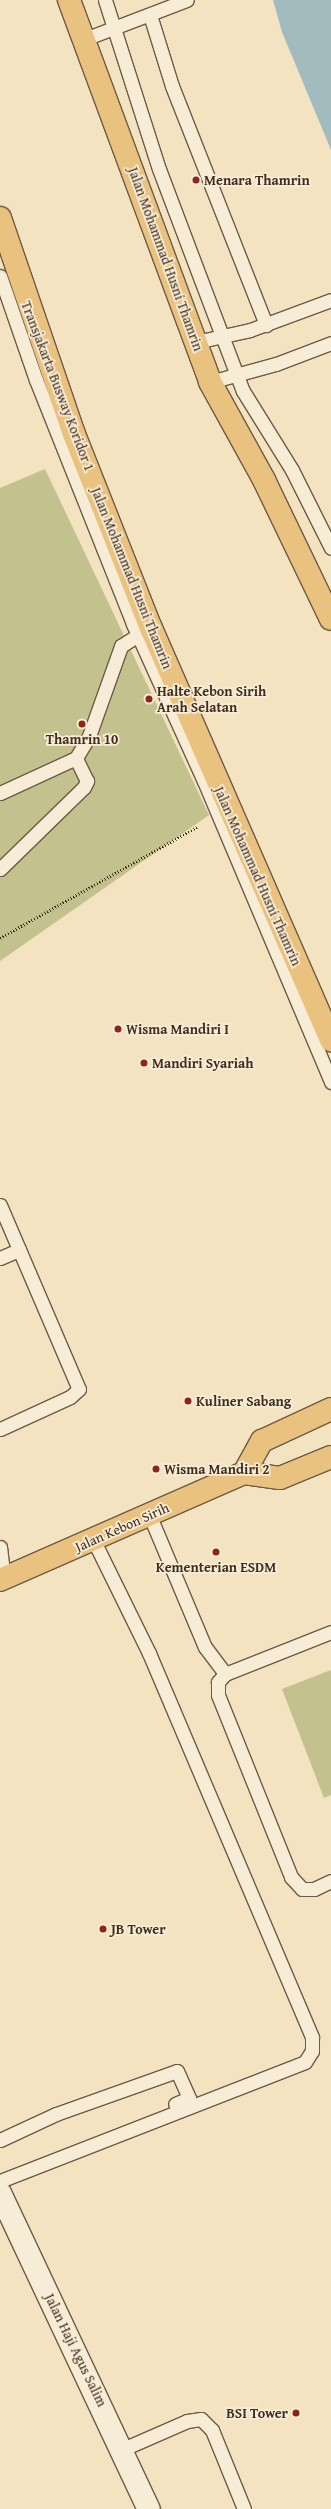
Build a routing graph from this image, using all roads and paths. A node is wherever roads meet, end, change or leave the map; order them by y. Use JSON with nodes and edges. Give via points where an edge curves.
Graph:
{"nodes":[{"id":1,"x":69,"y":0,"type":"edge"},
{"id":2,"x":105,"y":0,"type":"edge"},
{"id":3,"x":187,"y":0,"type":"edge"},
{"id":4,"x":150,"y":15,"type":"junction"},
{"id":5,"x":113,"y":29,"type":"junction"},
{"id":6,"x":82,"y":40,"type":"junction"},
{"id":7,"x":0,"y":218,"type":"edge"},
{"id":8,"x":0,"y":276,"type":"edge"},
{"id":9,"x":331,"y":300,"type":"edge"},
{"id":10,"x":266,"y":325,"type":"junction"},
{"id":11,"x":223,"y":337,"type":"junction"},
{"id":12,"x":196,"y":342,"type":"junction"},
{"id":13,"x":331,"y":343,"type":"edge"},
{"id":14,"x":238,"y":376,"type":"junction"},
{"id":15,"x":210,"y":382,"type":"junction"},
{"id":16,"x":331,"y":548,"type":"edge"},
{"id":17,"x":331,"y":619,"type":"edge"},
{"id":18,"x":144,"y":631,"type":"junction"},
{"id":19,"x":76,"y":758,"type":"junction"},
{"id":20,"x":0,"y":793,"type":"edge"},
{"id":21,"x":218,"y":816,"type":"junction"},
{"id":22,"x":0,"y":869,"type":"edge"},
{"id":23,"x":0,"y":938,"type":"edge"},
{"id":24,"x":331,"y":1040,"type":"edge"},
{"id":25,"x":331,"y":1082,"type":"edge"},
{"id":26,"x":0,"y":1205,"type":"edge"},
{"id":27,"x":19,"y":1250,"type":"junction"},
{"id":28,"x":0,"y":1258,"type":"edge"},
{"id":29,"x":331,"y":1409,"type":"edge"},
{"id":30,"x":0,"y":1429,"type":"edge"},
{"id":31,"x":331,"y":1458,"type":"edge"},
{"id":32,"x":244,"y":1473,"type":"junction"},
{"id":33,"x":149,"y":1514,"type":"junction"},
{"id":34,"x":93,"y":1539,"type":"junction"},
{"id":35,"x":0,"y":1547,"type":"edge"},
{"id":36,"x":2,"y":1579,"type":"edge"},
{"id":37,"x":331,"y":1632,"type":"edge"},
{"id":38,"x":225,"y":1674,"type":"junction"},
{"id":39,"x":331,"y":1881,"type":"edge"},
{"id":40,"x":0,"y":2140,"type":"edge"},
{"id":41,"x":66,"y":2153,"type":"junction"},
{"id":42,"x":0,"y":2181,"type":"edge"},
{"id":43,"x":0,"y":2193,"type":"edge"},
{"id":44,"x":123,"y":2449,"type":"junction"},
{"id":45,"x":148,"y":2509,"type":"edge"},
{"id":46,"x":244,"y":2509,"type":"edge"}],
"edges":[{"from":1,"to":6,"type":"main road","name":"Jalan Mohammad Husni Thamrin"},
{"from":2,"to":5,"type":"lane"},
{"from":3,"to":4,"type":"lane"},
{"from":4,"to":5,"type":"lane"},
{"from":4,"to":10,"type":"lane","via":[[172,86]]},
{"from":5,"to":6,"type":"lane"},
{"from":5,"to":11,"type":"lane","via":[[159,169]]},
{"from":6,"to":12,"type":"main road","name":"Jalan Mohammad Husni Thamrin","via":[[123,140]]},
{"from":7,"to":18,"type":"main road","name":"Jalan Mohammad Husni Thamrin"},
{"from":8,"to":18,"type":"lane","name":"Transjakarta Busway Koridor 1","via":[[36,380]]},
{"from":9,"to":10,"type":"lane"},
{"from":10,"to":11,"type":"lane"},
{"from":11,"to":12,"type":"lane"},
{"from":11,"to":14,"type":"lane"},
{"from":12,"to":15,"type":"main road","name":"Jalan Mohammad Husni Thamrin"},
{"from":13,"to":14,"type":"lane"},
{"from":14,"to":15,"type":"lane"},
{"from":14,"to":16,"type":"lane","via":[[259,420],[292,470]]},
{"from":15,"to":17,"type":"main road","name":"Jalan Mohammad Husni Thamrin","via":[[264,480]]},
{"from":18,"to":19,"type":"lane","via":[[121,646],[89,736]]},
{"from":18,"to":21,"type":"lane","name":"Transjakarta Busway Koridor 1"},
{"from":18,"to":24,"type":"main road","name":"Jalan Mohammad Husni Thamrin"},
{"from":19,"to":20,"type":"lane"},
{"from":19,"to":22,"type":"lane","via":[[87,781],[84,787]]},
{"from":21,"to":23,"type":"path"},
{"from":21,"to":25,"type":"lane","name":"Transjakarta Busway Koridor 1"},
{"from":26,"to":27,"type":"lane"},
{"from":27,"to":28,"type":"lane"},
{"from":27,"to":30,"type":"lane","via":[[79,1389],[70,1397]]},
{"from":29,"to":32,"type":"main road","via":[[262,1442]]},
{"from":31,"to":32,"type":"main road","via":[[280,1478]]},
{"from":32,"to":33,"type":"main road","name":"Jalan Kebon Sirih"},
{"from":33,"to":34,"type":"main road","name":"Jalan Kebon Sirih"},
{"from":33,"to":38,"type":"lane","via":[[205,1647]]},
{"from":34,"to":36,"type":"main road","name":"Jalan Kebon Sirih"},
{"from":34,"to":41,"type":"lane","via":[[149,1653],[312,2037],[312,2051],[305,2062]]},
{"from":35,"to":36,"type":"lane"},
{"from":37,"to":38,"type":"lane"},
{"from":38,"to":39,"type":"lane","via":[[218,1682],[220,1705],[291,1877],[302,1888],[314,1888]]},
{"from":40,"to":41,"type":"lane","via":[[56,2114],[177,2071],[189,2098],[78,2141]]},
{"from":41,"to":42,"type":"lane"},
{"from":43,"to":44,"type":"street","name":"Jalan Haji Agus Salim"},
{"from":44,"to":45,"type":"street","name":"Jalan Haji Agus Salim"},
{"from":44,"to":46,"type":"lane","via":[[187,2421],[201,2419],[212,2430]]}]}
